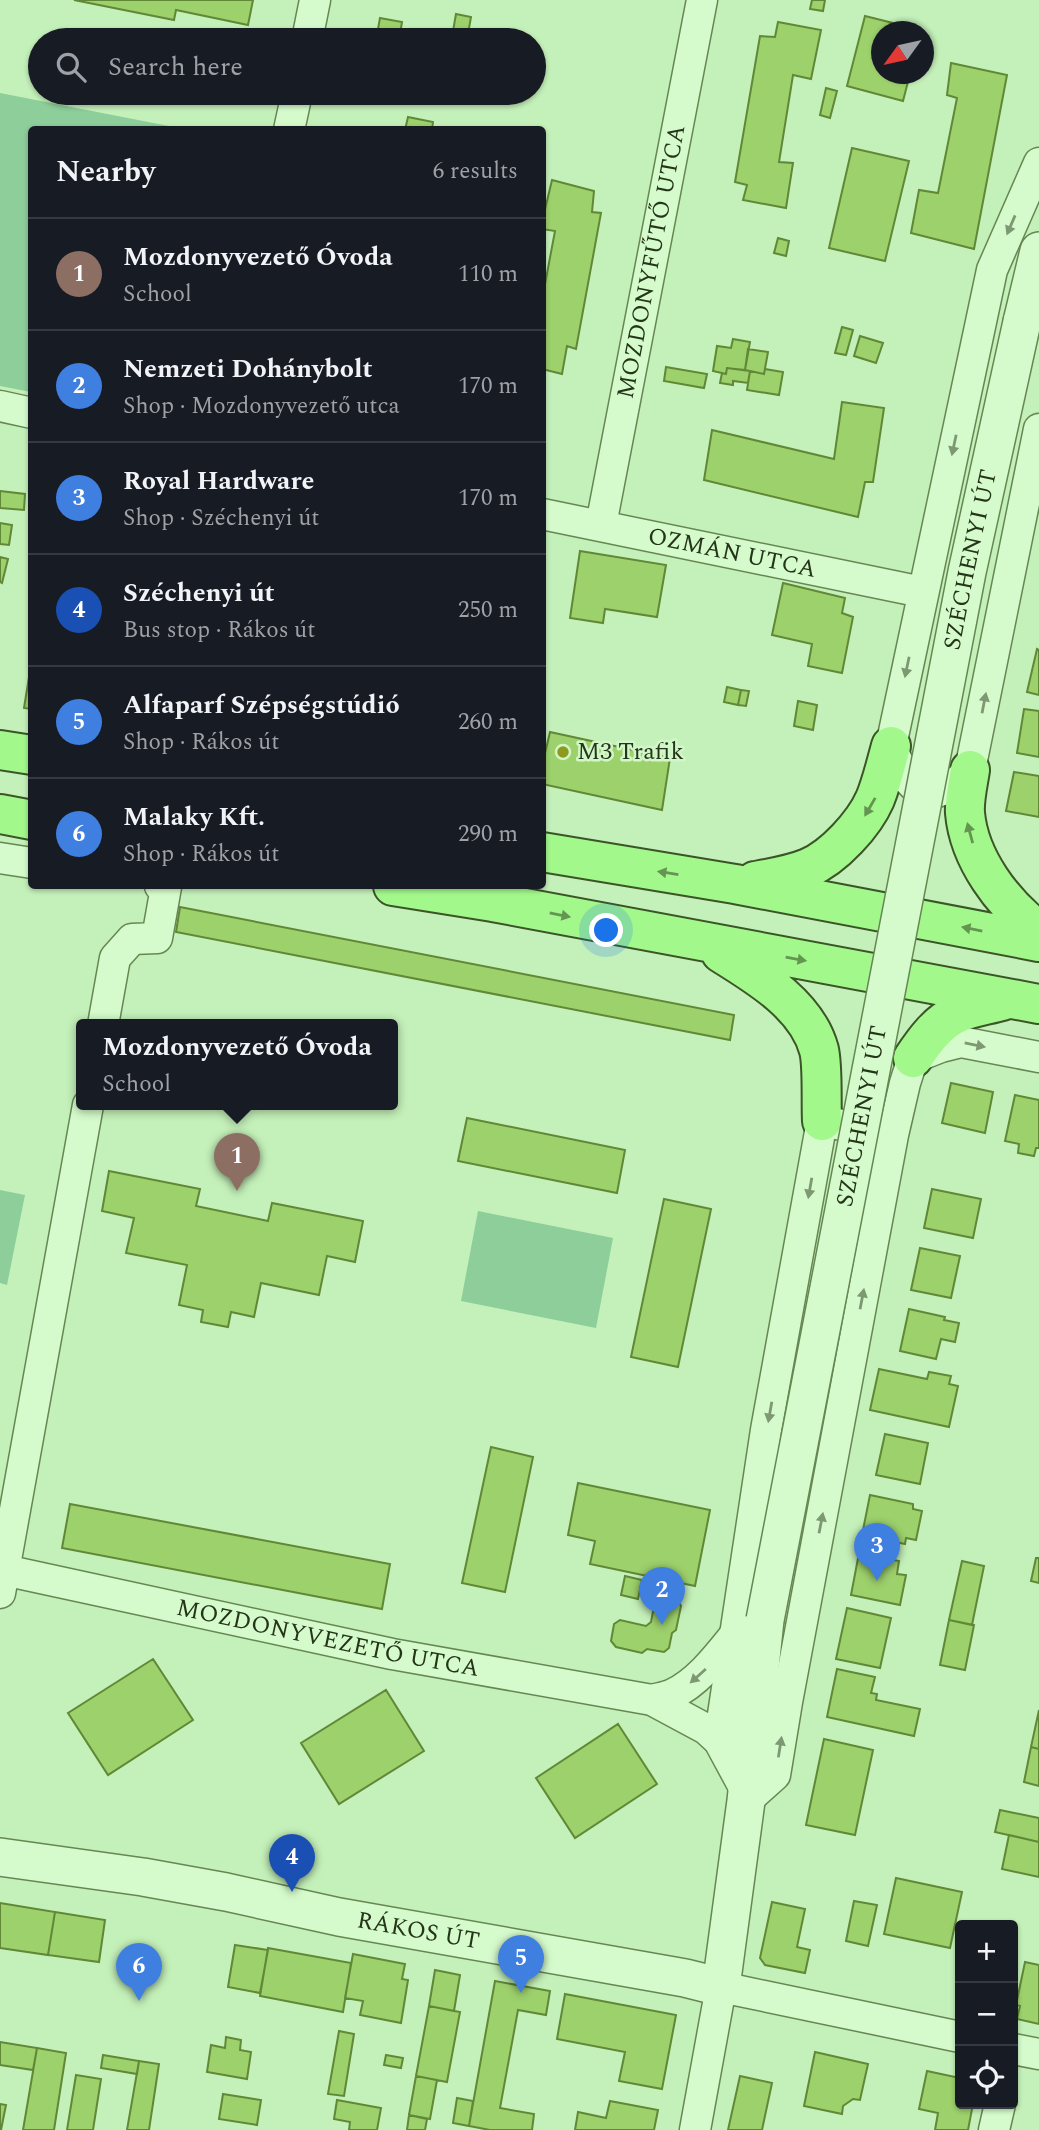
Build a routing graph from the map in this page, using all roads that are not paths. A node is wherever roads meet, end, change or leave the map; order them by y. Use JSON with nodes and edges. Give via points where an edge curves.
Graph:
{"nodes":[{"id":1,"x":314,"y":0,"type":"edge"},
{"id":2,"x":702,"y":0,"type":"edge"},
{"id":3,"x":309,"y":28,"type":"edge"},
{"id":4,"x":294,"y":105,"type":"edge"},
{"id":5,"x":290,"y":126,"type":"edge"},
{"id":6,"x":1039,"y":163,"type":"edge"},
{"id":7,"x":1039,"y":251,"type":"edge"},
{"id":8,"x":0,"y":406,"type":"edge"},
{"id":9,"x":28,"y":412,"type":"edge"},
{"id":10,"x":1039,"y":429,"type":"edge"},
{"id":11,"x":546,"y":515,"type":"edge"},
{"id":12,"x":601,"y":525,"type":"junction"},
{"id":13,"x":922,"y":592,"type":"junction"},
{"id":14,"x":891,"y":746,"type":"junction"},
{"id":15,"x":0,"y":750,"type":"edge"},
{"id":16,"x":28,"y":754,"type":"edge"},
{"id":17,"x":970,"y":770,"type":"junction"},
{"id":18,"x":0,"y":814,"type":"edge"},
{"id":19,"x":28,"y":819,"type":"edge"},
{"id":20,"x":546,"y":853,"type":"edge"},
{"id":21,"x":0,"y":858,"type":"edge"},
{"id":22,"x":28,"y":862,"type":"edge"},
{"id":23,"x":735,"y":884,"type":"junction"},
{"id":24,"x":166,"y":889,"type":"edge"},
{"id":25,"x":412,"y":889,"type":"edge"},
{"id":26,"x":1039,"y":931,"type":"edge"},
{"id":27,"x":1039,"y":942,"type":"edge"},
{"id":28,"x":704,"y":943,"type":"junction"},
{"id":29,"x":1025,"y":1002,"type":"edge"},
{"id":30,"x":104,"y":1019,"type":"edge"},
{"id":31,"x":1039,"y":1057,"type":"edge"},
{"id":32,"x":913,"y":1058,"type":"junction"},
{"id":33,"x":87,"y":1110,"type":"edge"},
{"id":34,"x":822,"y":1121,"type":"junction"},
{"id":35,"x":893,"y":1135,"type":"junction"},
{"id":36,"x":2,"y":1581,"type":"edge"},
{"id":37,"x":749,"y":1628,"type":"junction"},
{"id":38,"x":652,"y":1700,"type":"junction"},
{"id":39,"x":719,"y":1741,"type":"junction"},
{"id":40,"x":746,"y":1796,"type":"junction"},
{"id":41,"x":0,"y":1857,"type":"edge"},
{"id":42,"x":722,"y":1987,"type":"junction"},
{"id":43,"x":955,"y":2036,"type":"edge"},
{"id":44,"x":1018,"y":2050,"type":"edge"},
{"id":45,"x":1039,"y":2054,"type":"edge"},
{"id":46,"x":999,"y":2109,"type":"edge"},
{"id":47,"x":695,"y":2130,"type":"edge"},
{"id":48,"x":994,"y":2130,"type":"edge"}],
"edges":[{"from":1,"to":3,"type":"street"},
{"from":2,"to":12,"type":"street","name":"MOZDONYFŰTŐ UTCA"},
{"from":4,"to":5,"type":"street"},
{"from":6,"to":13,"type":"street","one_way":true,"via":[[992,270]]},
{"from":7,"to":37,"type":"street","name":"SZÉCHENYI ÚT","bridge":true,"via":[[967,572]]},
{"from":8,"to":9,"type":"street"},
{"from":17,"to":10,"type":"street","one_way":true},
{"from":11,"to":12,"type":"street","name":"OZMÁN UTCA"},
{"from":12,"to":13,"type":"street","name":"OZMÁN UTCA"},
{"from":13,"to":14,"type":"street","one_way":true},
{"from":14,"to":17,"type":"street","via":[[905,777],[921,791],[946,789]]},
{"from":14,"to":23,"type":"main road","one_way":true,"via":[[876,798],[829,856],[779,877]]},
{"from":15,"to":16,"type":"main road"},
{"from":26,"to":17,"type":"main road","one_way":true,"via":[[999,890],[974,848],[965,811]]},
{"from":18,"to":19,"type":"main road"},
{"from":23,"to":20,"type":"main road","one_way":true},
{"from":21,"to":22,"type":"street"},
{"from":27,"to":23,"type":"main road","one_way":true},
{"from":24,"to":30,"type":"street","via":[[157,937],[132,939],[115,958]]},
{"from":25,"to":28,"type":"main road","one_way":true},
{"from":28,"to":29,"type":"main road","one_way":true},
{"from":28,"to":34,"type":"main road","via":[[775,989],[796,1009],[819,1051]]},
{"from":29,"to":32,"type":"main road","via":[[957,1014],[927,1037]]},
{"from":32,"to":31,"type":"street","one_way":true,"via":[[961,1042]]},
{"from":32,"to":35,"type":"street"},
{"from":33,"to":36,"type":"street","name":"MOZDONYVEZETŐ UTCA"},
{"from":34,"to":35,"type":"street"},
{"from":34,"to":37,"type":"street","one_way":true,"via":[[769,1417]]},
{"from":40,"to":35,"type":"street","one_way":true,"via":[[775,1775]]},
{"from":36,"to":38,"type":"street","name":"MOZDONYVEZETŐ UTCA"},
{"from":37,"to":38,"type":"street","one_way":true,"via":[[690,1683]]},
{"from":37,"to":39,"type":"street"},
{"from":37,"to":40,"type":"street","name":"SZÉCHENYI ÚT"},
{"from":38,"to":39,"type":"street","name":"MOZDONYVEZETŐ UTCA"},
{"from":39,"to":40,"type":"street"},
{"from":40,"to":42,"type":"street","name":"SZÉCHENYI ÚT"},
{"from":41,"to":42,"type":"street","name":"RÁKOS ÚT","via":[[143,1877]]},
{"from":42,"to":43,"type":"street","name":"RÁKOS ÚT"},
{"from":42,"to":47,"type":"street"},
{"from":44,"to":45,"type":"street"},
{"from":46,"to":48,"type":"street"}]}
